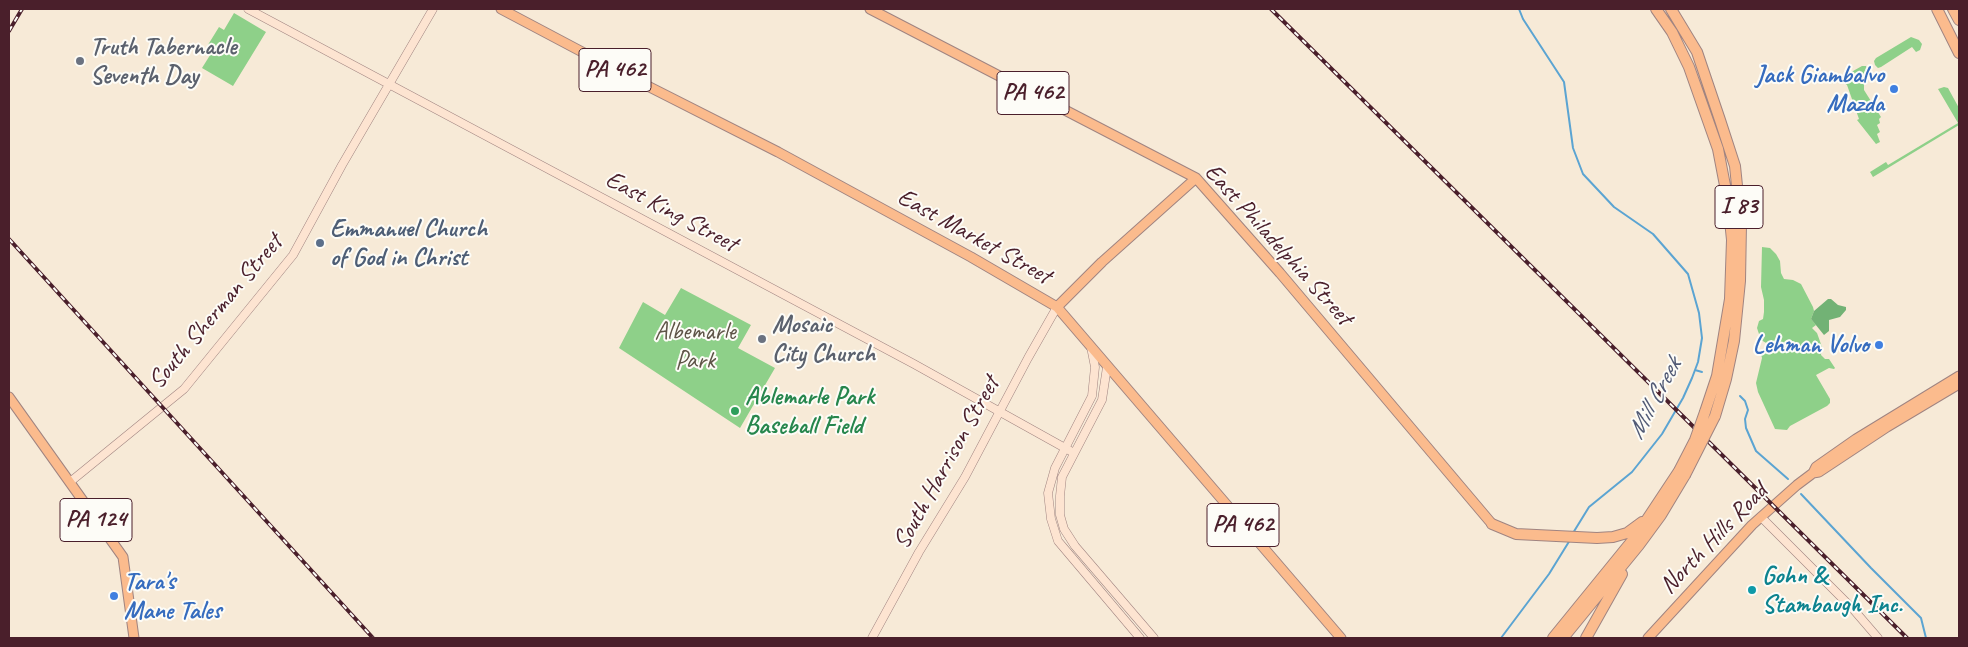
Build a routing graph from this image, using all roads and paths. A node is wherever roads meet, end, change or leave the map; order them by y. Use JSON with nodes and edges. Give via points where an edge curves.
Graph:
{"nodes":[{"id":1,"x":248,"y":9,"type":"edge"},
{"id":2,"x":433,"y":9,"type":"edge"},
{"id":3,"x":501,"y":9,"type":"edge"},
{"id":4,"x":870,"y":9,"type":"edge"},
{"id":5,"x":1656,"y":9,"type":"edge"},
{"id":6,"x":1671,"y":9,"type":"edge"},
{"id":7,"x":1937,"y":9,"type":"edge"},
{"id":8,"x":1953,"y":9,"type":"edge"},
{"id":9,"x":1959,"y":20,"type":"edge"},
{"id":10,"x":1959,"y":53,"type":"edge"},
{"id":11,"x":389,"y":84,"type":"junction"},
{"id":12,"x":1196,"y":178,"type":"junction"},
{"id":13,"x":1020,"y":284,"type":"junction"},
{"id":14,"x":1064,"y":299,"type":"junction"},
{"id":15,"x":1057,"y":307,"type":"junction"},
{"id":16,"x":1092,"y":347,"type":"junction"},
{"id":17,"x":1107,"y":367,"type":"junction"},
{"id":18,"x":1959,"y":376,"type":"edge"},
{"id":19,"x":1959,"y":384,"type":"edge"},
{"id":20,"x":9,"y":397,"type":"edge"},
{"id":21,"x":1000,"y":411,"type":"junction"},
{"id":22,"x":1710,"y":414,"type":"junction"},
{"id":23,"x":1065,"y":448,"type":"junction"},
{"id":24,"x":1074,"y":453,"type":"junction"},
{"id":25,"x":1682,"y":473,"type":"junction"},
{"id":26,"x":1813,"y":474,"type":"junction"},
{"id":27,"x":70,"y":482,"type":"junction"},
{"id":28,"x":1653,"y":511,"type":"junction"},
{"id":29,"x":1760,"y":517,"type":"junction"},
{"id":30,"x":1492,"y":524,"type":"joint"},
{"id":31,"x":1639,"y":545,"type":"junction"},
{"id":32,"x":134,"y":638,"type":"edge"},
{"id":33,"x":872,"y":638,"type":"edge"},
{"id":34,"x":1140,"y":638,"type":"edge"},
{"id":35,"x":1154,"y":638,"type":"edge"},
{"id":36,"x":1339,"y":638,"type":"edge"},
{"id":37,"x":1553,"y":638,"type":"edge"},
{"id":38,"x":1563,"y":638,"type":"edge"},
{"id":39,"x":1586,"y":638,"type":"edge"},
{"id":40,"x":1648,"y":638,"type":"edge"},
{"id":41,"x":1878,"y":638,"type":"edge"}],
"edges":[{"from":1,"to":11,"type":"street","name":"East King Street"},
{"from":2,"to":11,"type":"street","name":"South Sherman Street"},
{"from":3,"to":13,"type":"main road","name":"East Market Street","number":"PA 462","via":[[778,152]]},
{"from":4,"to":12,"type":"main road","name":"East Philadelphia Street","number":"PA 462"},
{"from":5,"to":22,"type":"highway","number":"I 83","via":[[1672,32],[1689,67],[1718,149],[1728,201],[1732,240],[1730,299]]},
{"from":6,"to":22,"type":"highway","number":"I 83","via":[[1697,52],[1710,88],[1735,166],[1740,215],[1740,281],[1734,341],[1726,379]]},
{"from":7,"to":10,"type":"highway"},
{"from":8,"to":9,"type":"highway"},
{"from":11,"to":21,"type":"street","name":"East King Street"},
{"from":11,"to":27,"type":"street","name":"South Sherman Street","via":[[293,256],[274,280],[184,389]]},
{"from":12,"to":14,"type":"main road"},
{"from":12,"to":30,"type":"main road","name":"East Philadelphia Street"},
{"from":13,"to":14,"type":"main road","via":[[1056,300]]},
{"from":13,"to":15,"type":"main road","name":"East Market Street","number":"PA 462"},
{"from":14,"to":15,"type":"main road"},
{"from":15,"to":16,"type":"main road","name":"East Market Street","number":"PA 462"},
{"from":15,"to":21,"type":"street","name":"South Harrison Street"},
{"from":16,"to":17,"type":"main road","name":"East Market Street","number":"PA 462"},
{"from":16,"to":23,"type":"street","via":[[1095,367],[1092,396]]},
{"from":17,"to":24,"type":"street","via":[[1102,400]]},
{"from":17,"to":36,"type":"main road","name":"East Market Street","number":"PA 462"},
{"from":18,"to":26,"type":"main road","name":"North Hills Road","via":[[1856,439],[1816,467]]},
{"from":19,"to":26,"type":"main road","name":"North Hills Road"},
{"from":20,"to":27,"type":"main road"},
{"from":21,"to":23,"type":"street","name":"East King Street"},
{"from":21,"to":33,"type":"street","name":"South Harrison Street"},
{"from":22,"to":25,"type":"highway","number":"I 83","bridge":true},
{"from":23,"to":24,"type":"street","name":"East King Street"},
{"from":23,"to":34,"type":"street","via":[[1048,493],[1051,520],[1058,541]]},
{"from":24,"to":35,"type":"street","via":[[1062,477],[1060,515],[1064,528],[1075,546]]},
{"from":25,"to":28,"type":"highway","number":"I 83"},
{"from":25,"to":31,"type":"highway","number":"I 83","via":[[1661,514]]},
{"from":26,"to":29,"type":"main road","name":"North Hills Road"},
{"from":27,"to":32,"type":"main road","number":"PA 124","via":[[123,557]]},
{"from":28,"to":30,"type":"highway","via":[[1638,526],[1613,537],[1516,534]]},
{"from":28,"to":37,"type":"highway","number":"I 83"},
{"from":29,"to":40,"type":"main road","name":"North Hills Road"},
{"from":29,"to":41,"type":"street","via":[[1853,608]]},
{"from":31,"to":38,"type":"highway","number":"I 83"},
{"from":31,"to":39,"type":"highway"}]}
